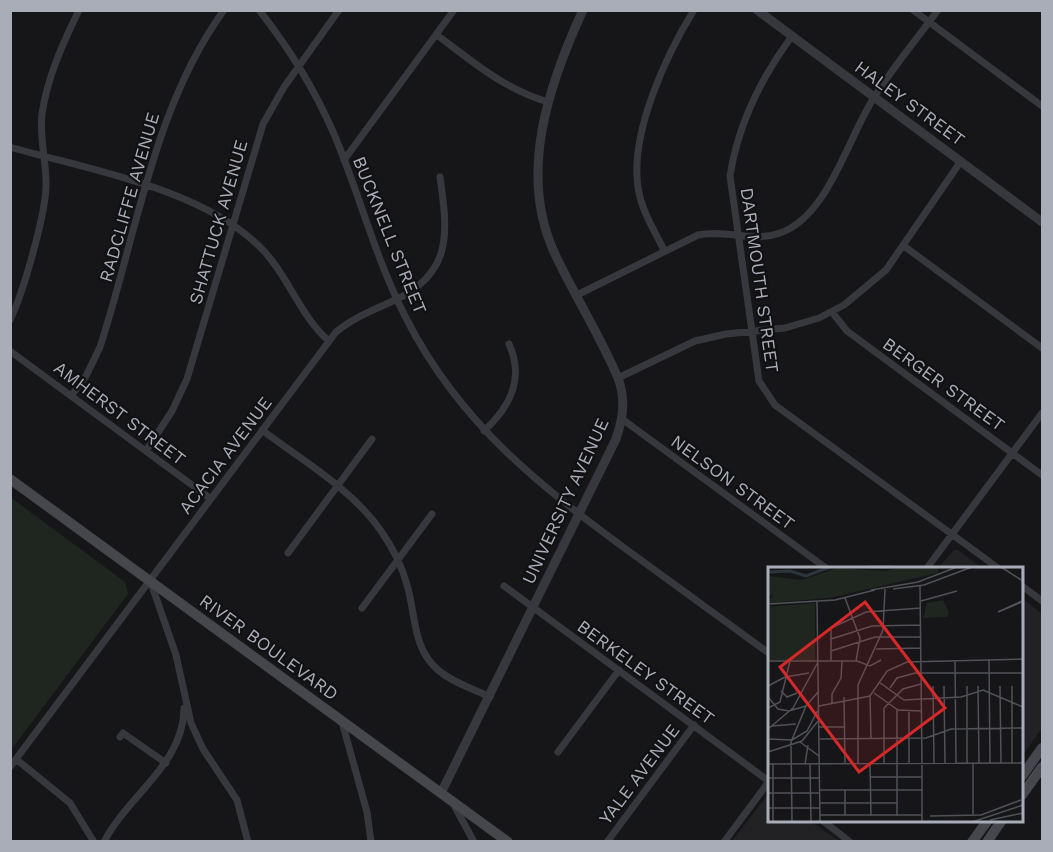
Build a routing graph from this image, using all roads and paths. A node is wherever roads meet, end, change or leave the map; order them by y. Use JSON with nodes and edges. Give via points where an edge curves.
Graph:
{"nodes":[{"id":1,"x":79,"y":10,"type":"edge"},
{"id":2,"x":224,"y":10,"type":"edge"},
{"id":3,"x":259,"y":10,"type":"edge"},
{"id":4,"x":339,"y":10,"type":"edge"},
{"id":5,"x":454,"y":10,"type":"edge"},
{"id":6,"x":583,"y":10,"type":"edge"},
{"id":7,"x":694,"y":10,"type":"edge"},
{"id":8,"x":757,"y":10,"type":"edge"},
{"id":9,"x":914,"y":10,"type":"edge"},
{"id":10,"x":938,"y":10,"type":"edge"},
{"id":11,"x":929,"y":22,"type":"junction"},
{"id":12,"x":436,"y":35,"type":"junction"},
{"id":13,"x":792,"y":36,"type":"junction"},
{"id":14,"x":298,"y":66,"type":"junction"},
{"id":15,"x":874,"y":97,"type":"junction"},
{"id":16,"x":548,"y":102,"type":"junction"},
{"id":17,"x":1042,"y":106,"type":"edge"},
{"id":18,"x":10,"y":147,"type":"edge"},
{"id":19,"x":44,"y":156,"type":"junction"},
{"id":20,"x":344,"y":160,"type":"junction"},
{"id":21,"x":961,"y":161,"type":"junction"},
{"id":22,"x":440,"y":177,"type":"dead end"},
{"id":23,"x":147,"y":186,"type":"junction"},
{"id":24,"x":1042,"y":222,"type":"edge"},
{"id":25,"x":233,"y":224,"type":"junction"},
{"id":26,"x":737,"y":235,"type":"junction"},
{"id":27,"x":904,"y":246,"type":"junction"},
{"id":28,"x":664,"y":250,"type":"junction"},
{"id":29,"x":577,"y":295,"type":"junction"},
{"id":30,"x":397,"y":300,"type":"junction"},
{"id":31,"x":832,"y":312,"type":"junction"},
{"id":32,"x":10,"y":320,"type":"edge"},
{"id":33,"x":750,"y":332,"type":"junction"},
{"id":34,"x":329,"y":341,"type":"junction"},
{"id":35,"x":509,"y":344,"type":"dead end"},
{"id":36,"x":1042,"y":348,"type":"edge"},
{"id":37,"x":10,"y":351,"type":"edge"},
{"id":38,"x":618,"y":378,"type":"junction"},
{"id":39,"x":71,"y":396,"type":"junction"},
{"id":40,"x":1042,"y":413,"type":"edge"},
{"id":41,"x":622,"y":419,"type":"junction"},
{"id":42,"x":262,"y":430,"type":"junction"},
{"id":43,"x":484,"y":431,"type":"junction"},
{"id":44,"x":372,"y":439,"type":"dead end"},
{"id":45,"x":146,"y":451,"type":"junction"},
{"id":46,"x":1013,"y":453,"type":"junction"},
{"id":47,"x":1042,"y":475,"type":"edge"},
{"id":48,"x":10,"y":478,"type":"edge"},
{"id":49,"x":337,"y":486,"type":"junction"},
{"id":50,"x":211,"y":500,"type":"junction"},
{"id":51,"x":432,"y":514,"type":"dead end"},
{"id":52,"x":579,"y":515,"type":"junction"},
{"id":53,"x":952,"y":535,"type":"junction"},
{"id":54,"x":288,"y":553,"type":"dead end"},
{"id":55,"x":398,"y":560,"type":"junction"},
{"id":56,"x":825,"y":567,"type":"edge"},
{"id":57,"x":928,"y":567,"type":"edge"},
{"id":58,"x":997,"y":567,"type":"edge"},
{"id":59,"x":150,"y":581,"type":"junction"},
{"id":60,"x":504,"y":586,"type":"dead end"},
{"id":61,"x":1023,"y":587,"type":"edge"},
{"id":62,"x":1042,"y":601,"type":"edge"},
{"id":63,"x":362,"y":608,"type":"dead end"},
{"id":64,"x":534,"y":608,"type":"junction"},
{"id":65,"x":768,"y":653,"type":"edge"},
{"id":66,"x":620,"y":670,"type":"junction"},
{"id":67,"x":184,"y":696,"type":"junction"},
{"id":68,"x":490,"y":697,"type":"junction"},
{"id":69,"x":342,"y":721,"type":"junction"},
{"id":70,"x":694,"y":725,"type":"junction"},
{"id":71,"x":120,"y":737,"type":"dead end"},
{"id":72,"x":1042,"y":748,"type":"edge"},
{"id":73,"x":558,"y":752,"type":"dead end"},
{"id":74,"x":16,"y":759,"type":"junction"},
{"id":75,"x":166,"y":763,"type":"junction"},
{"id":76,"x":10,"y":767,"type":"edge"},
{"id":77,"x":1042,"y":767,"type":"edge"},
{"id":78,"x":1023,"y":775,"type":"edge"},
{"id":79,"x":768,"y":780,"type":"edge"},
{"id":80,"x":768,"y":782,"type":"edge"},
{"id":81,"x":441,"y":793,"type":"junction"},
{"id":82,"x":1023,"y":794,"type":"edge"},
{"id":83,"x":452,"y":801,"type":"junction"},
{"id":84,"x":825,"y":822,"type":"edge"},
{"id":85,"x":987,"y":822,"type":"edge"},
{"id":86,"x":999,"y":822,"type":"edge"},
{"id":87,"x":94,"y":842,"type":"edge"},
{"id":88,"x":104,"y":842,"type":"edge"},
{"id":89,"x":248,"y":842,"type":"edge"},
{"id":90,"x":371,"y":842,"type":"edge"},
{"id":91,"x":474,"y":842,"type":"edge"},
{"id":92,"x":508,"y":842,"type":"edge"},
{"id":93,"x":607,"y":842,"type":"edge"},
{"id":94,"x":724,"y":842,"type":"edge"},
{"id":95,"x":850,"y":842,"type":"edge"},
{"id":96,"x":972,"y":842,"type":"edge"},
{"id":97,"x":987,"y":842,"type":"edge"}],
"edges":[{"from":1,"to":19,"type":"street","via":[[59,54],[44,102]]},
{"from":2,"to":23,"type":"street","name":"RADCLIFFE AVENUE","via":[[176,93]]},
{"from":3,"to":14,"type":"street","name":"BUCKNELL STREET"},
{"from":4,"to":14,"type":"street","name":"SHATTUCK AVENUE"},
{"from":5,"to":12,"type":"street"},
{"from":6,"to":16,"type":"street","name":"UNIVERSITY AVENUE"},
{"from":7,"to":28,"type":"street","via":[[656,88],[637,162],[640,199]]},
{"from":8,"to":13,"type":"street","name":"HALEY STREET"},
{"from":9,"to":11,"type":"street"},
{"from":10,"to":11,"type":"street"},
{"from":11,"to":15,"type":"street"},
{"from":11,"to":17,"type":"street"},
{"from":12,"to":16,"type":"street","via":[[505,86]]},
{"from":12,"to":20,"type":"street"},
{"from":13,"to":15,"type":"street","name":"HALEY STREET"},
{"from":13,"to":26,"type":"street","name":"DARTMOUTH STREET","via":[[760,86],[737,146],[730,186]]},
{"from":14,"to":20,"type":"street","name":"BUCKNELL STREET","via":[[322,108]]},
{"from":14,"to":25,"type":"street","name":"SHATTUCK AVENUE","via":[[263,124]]},
{"from":15,"to":21,"type":"street","name":"HALEY STREET"},
{"from":15,"to":26,"type":"street","via":[[820,200],[807,217],[771,236]]},
{"from":16,"to":29,"type":"street","name":"UNIVERSITY AVENUE","via":[[538,171],[541,211],[554,252]]},
{"from":18,"to":19,"type":"street"},
{"from":19,"to":23,"type":"street"},
{"from":19,"to":32,"type":"street","via":[[46,188],[42,213]]},
{"from":20,"to":30,"type":"street","name":"BUCKNELL STREET"},
{"from":21,"to":24,"type":"street","name":"HALEY STREET"},
{"from":21,"to":27,"type":"street"},
{"from":22,"to":30,"type":"street","name":"ACACIA AVENUE","via":[[446,229],[442,252],[424,281]]},
{"from":23,"to":25,"type":"street","via":[[201,205]]},
{"from":23,"to":39,"type":"street","name":"RADCLIFFE AVENUE","via":[[100,347]]},
{"from":25,"to":34,"type":"street","via":[[272,261],[311,323]]},
{"from":25,"to":45,"type":"street","name":"SHATTUCK AVENUE","via":[[187,380]]},
{"from":26,"to":28,"type":"street","via":[[698,235]]},
{"from":26,"to":33,"type":"street","name":"DARTMOUTH STREET"},
{"from":27,"to":31,"type":"street","via":[[874,282]]},
{"from":27,"to":36,"type":"street"},
{"from":28,"to":29,"type":"street"},
{"from":29,"to":38,"type":"street","name":"UNIVERSITY AVENUE"},
{"from":30,"to":34,"type":"street","name":"ACACIA AVENUE","via":[[345,324]]},
{"from":30,"to":43,"type":"street","name":"BUCKNELL STREET","via":[[434,367]]},
{"from":31,"to":33,"type":"street","via":[[785,328]]},
{"from":31,"to":46,"type":"street","name":"BERGER STREET","via":[[847,331]]},
{"from":33,"to":38,"type":"street","via":[[695,341]]},
{"from":33,"to":53,"type":"street","name":"DARTMOUTH STREET","via":[[756,372],[769,399]]},
{"from":34,"to":42,"type":"street","name":"ACACIA AVENUE"},
{"from":35,"to":43,"type":"street","via":[[516,368],[514,388],[505,409]]},
{"from":37,"to":39,"type":"street","name":"AMHERST STREET"},
{"from":38,"to":41,"type":"street","name":"UNIVERSITY AVENUE","via":[[623,396]]},
{"from":39,"to":45,"type":"street","name":"AMHERST STREET"},
{"from":40,"to":46,"type":"street"},
{"from":41,"to":52,"type":"street","name":"UNIVERSITY AVENUE"},
{"from":41,"to":56,"type":"street","name":"NELSON STREET"},
{"from":42,"to":49,"type":"street"},
{"from":42,"to":50,"type":"street","name":"ACACIA AVENUE"},
{"from":43,"to":52,"type":"street","name":"BUCKNELL STREET","via":[[527,474]]},
{"from":44,"to":49,"type":"street"},
{"from":45,"to":50,"type":"street","name":"AMHERST STREET"},
{"from":46,"to":47,"type":"street","name":"BERGER STREET"},
{"from":46,"to":53,"type":"street"},
{"from":48,"to":59,"type":"main road","name":"RIVER BOULEVARD"},
{"from":49,"to":54,"type":"street"},
{"from":49,"to":55,"type":"street","via":[[370,517]]},
{"from":50,"to":59,"type":"street","name":"ACACIA AVENUE"},
{"from":51,"to":55,"type":"street"},
{"from":52,"to":64,"type":"street","name":"UNIVERSITY AVENUE"},
{"from":52,"to":65,"type":"street","name":"BUCKNELL STREET"},
{"from":53,"to":57,"type":"street"},
{"from":53,"to":58,"type":"street","name":"DARTMOUTH STREET"},
{"from":55,"to":63,"type":"street"},
{"from":55,"to":68,"type":"street","via":[[424,653],[446,675]]},
{"from":59,"to":67,"type":"street","via":[[170,634]]},
{"from":59,"to":69,"type":"main road","name":"RIVER BOULEVARD"},
{"from":59,"to":74,"type":"street","name":"ACACIA AVENUE"},
{"from":60,"to":64,"type":"street","name":"BERKELEY STREET"},
{"from":61,"to":62,"type":"street"},
{"from":64,"to":66,"type":"street","name":"BERKELEY STREET"},
{"from":64,"to":68,"type":"street","name":"UNIVERSITY AVENUE"},
{"from":66,"to":70,"type":"street","name":"BERKELEY STREET"},
{"from":66,"to":73,"type":"street"},
{"from":67,"to":75,"type":"street","via":[[180,736]]},
{"from":67,"to":89,"type":"street","via":[[203,749],[237,800]]},
{"from":68,"to":81,"type":"street","name":"UNIVERSITY AVENUE"},
{"from":69,"to":81,"type":"main road","name":"RIVER BOULEVARD"},
{"from":69,"to":90,"type":"street","via":[[367,812]]},
{"from":70,"to":79,"type":"street","name":"BERKELEY STREET"},
{"from":70,"to":93,"type":"street","name":"YALE AVENUE"},
{"from":71,"to":75,"type":"street","via":[[123,733]]},
{"from":72,"to":78,"type":"main road"},
{"from":74,"to":76,"type":"street","name":"ACACIA AVENUE"},
{"from":74,"to":87,"type":"street","via":[[70,804]]},
{"from":75,"to":88,"type":"street","via":[[133,799]]},
{"from":77,"to":82,"type":"main road"},
{"from":80,"to":94,"type":"street"},
{"from":81,"to":83,"type":"main road","name":"RIVER BOULEVARD"},
{"from":83,"to":91,"type":"street"},
{"from":83,"to":92,"type":"main road","name":"RIVER BOULEVARD"},
{"from":84,"to":95,"type":"street"},
{"from":85,"to":96,"type":"main road"},
{"from":86,"to":97,"type":"main road"}]}
